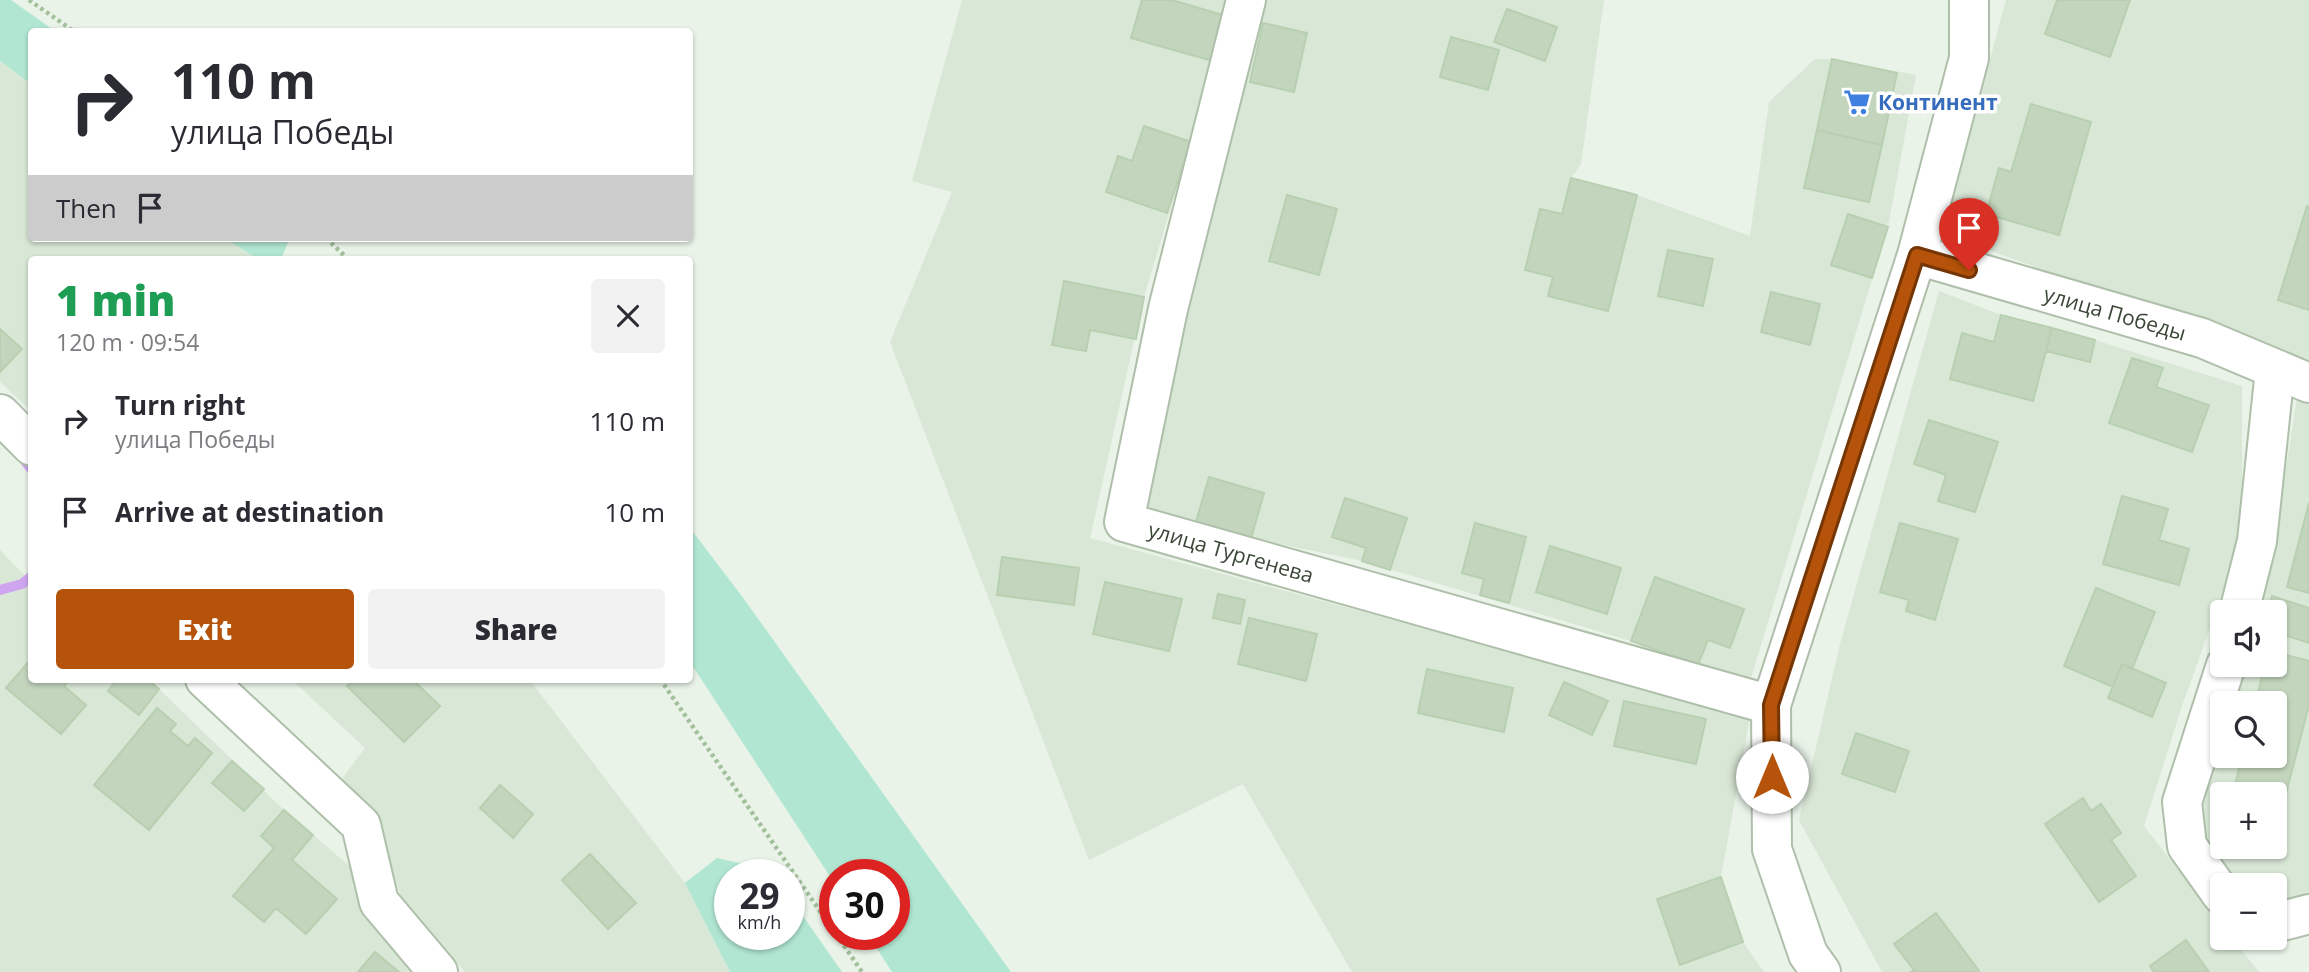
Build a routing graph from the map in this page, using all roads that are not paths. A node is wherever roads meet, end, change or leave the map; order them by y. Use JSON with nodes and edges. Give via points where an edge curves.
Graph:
{"nodes":[{"id":1,"x":1246,"y":0,"type":"edge"},
{"id":2,"x":1969,"y":0,"type":"edge"},
{"id":3,"x":1917,"y":255,"type":"junction"},
{"id":4,"x":2292,"y":376,"type":"edge"},
{"id":5,"x":0,"y":414,"type":"edge"},
{"id":6,"x":28,"y":442,"type":"edge"},
{"id":7,"x":2242,"y":600,"type":"edge"},
{"id":8,"x":2222,"y":677,"type":"edge"},
{"id":9,"x":209,"y":683,"type":"edge"},
{"id":10,"x":1771,"y":705,"type":"junction"},
{"id":11,"x":2210,"y":878,"type":"edge"},
{"id":12,"x":2309,"y":914,"type":"edge"},
{"id":13,"x":2287,"y":920,"type":"edge"},
{"id":14,"x":438,"y":972,"type":"edge"},
{"id":15,"x":1821,"y":972,"type":"edge"}],
"edges":[{"from":1,"to":10,"type":"street","name":"улица Тургенева","via":[[1168,309],[1124,522]]},
{"from":2,"to":3,"type":"street","via":[[1969,58]]},
{"from":3,"to":4,"type":"street","name":"улица Победы","via":[[2202,338]]},
{"from":3,"to":10,"type":"street"},
{"from":4,"to":7,"type":"street"},
{"from":5,"to":6,"type":"street"},
{"from":8,"to":11,"type":"street","via":[[2182,803],[2187,846]]},
{"from":9,"to":14,"type":"street","via":[[361,825],[379,902]]},
{"from":10,"to":15,"type":"street","via":[[1772,849],[1808,954]]},
{"from":12,"to":13,"type":"street"}]}
